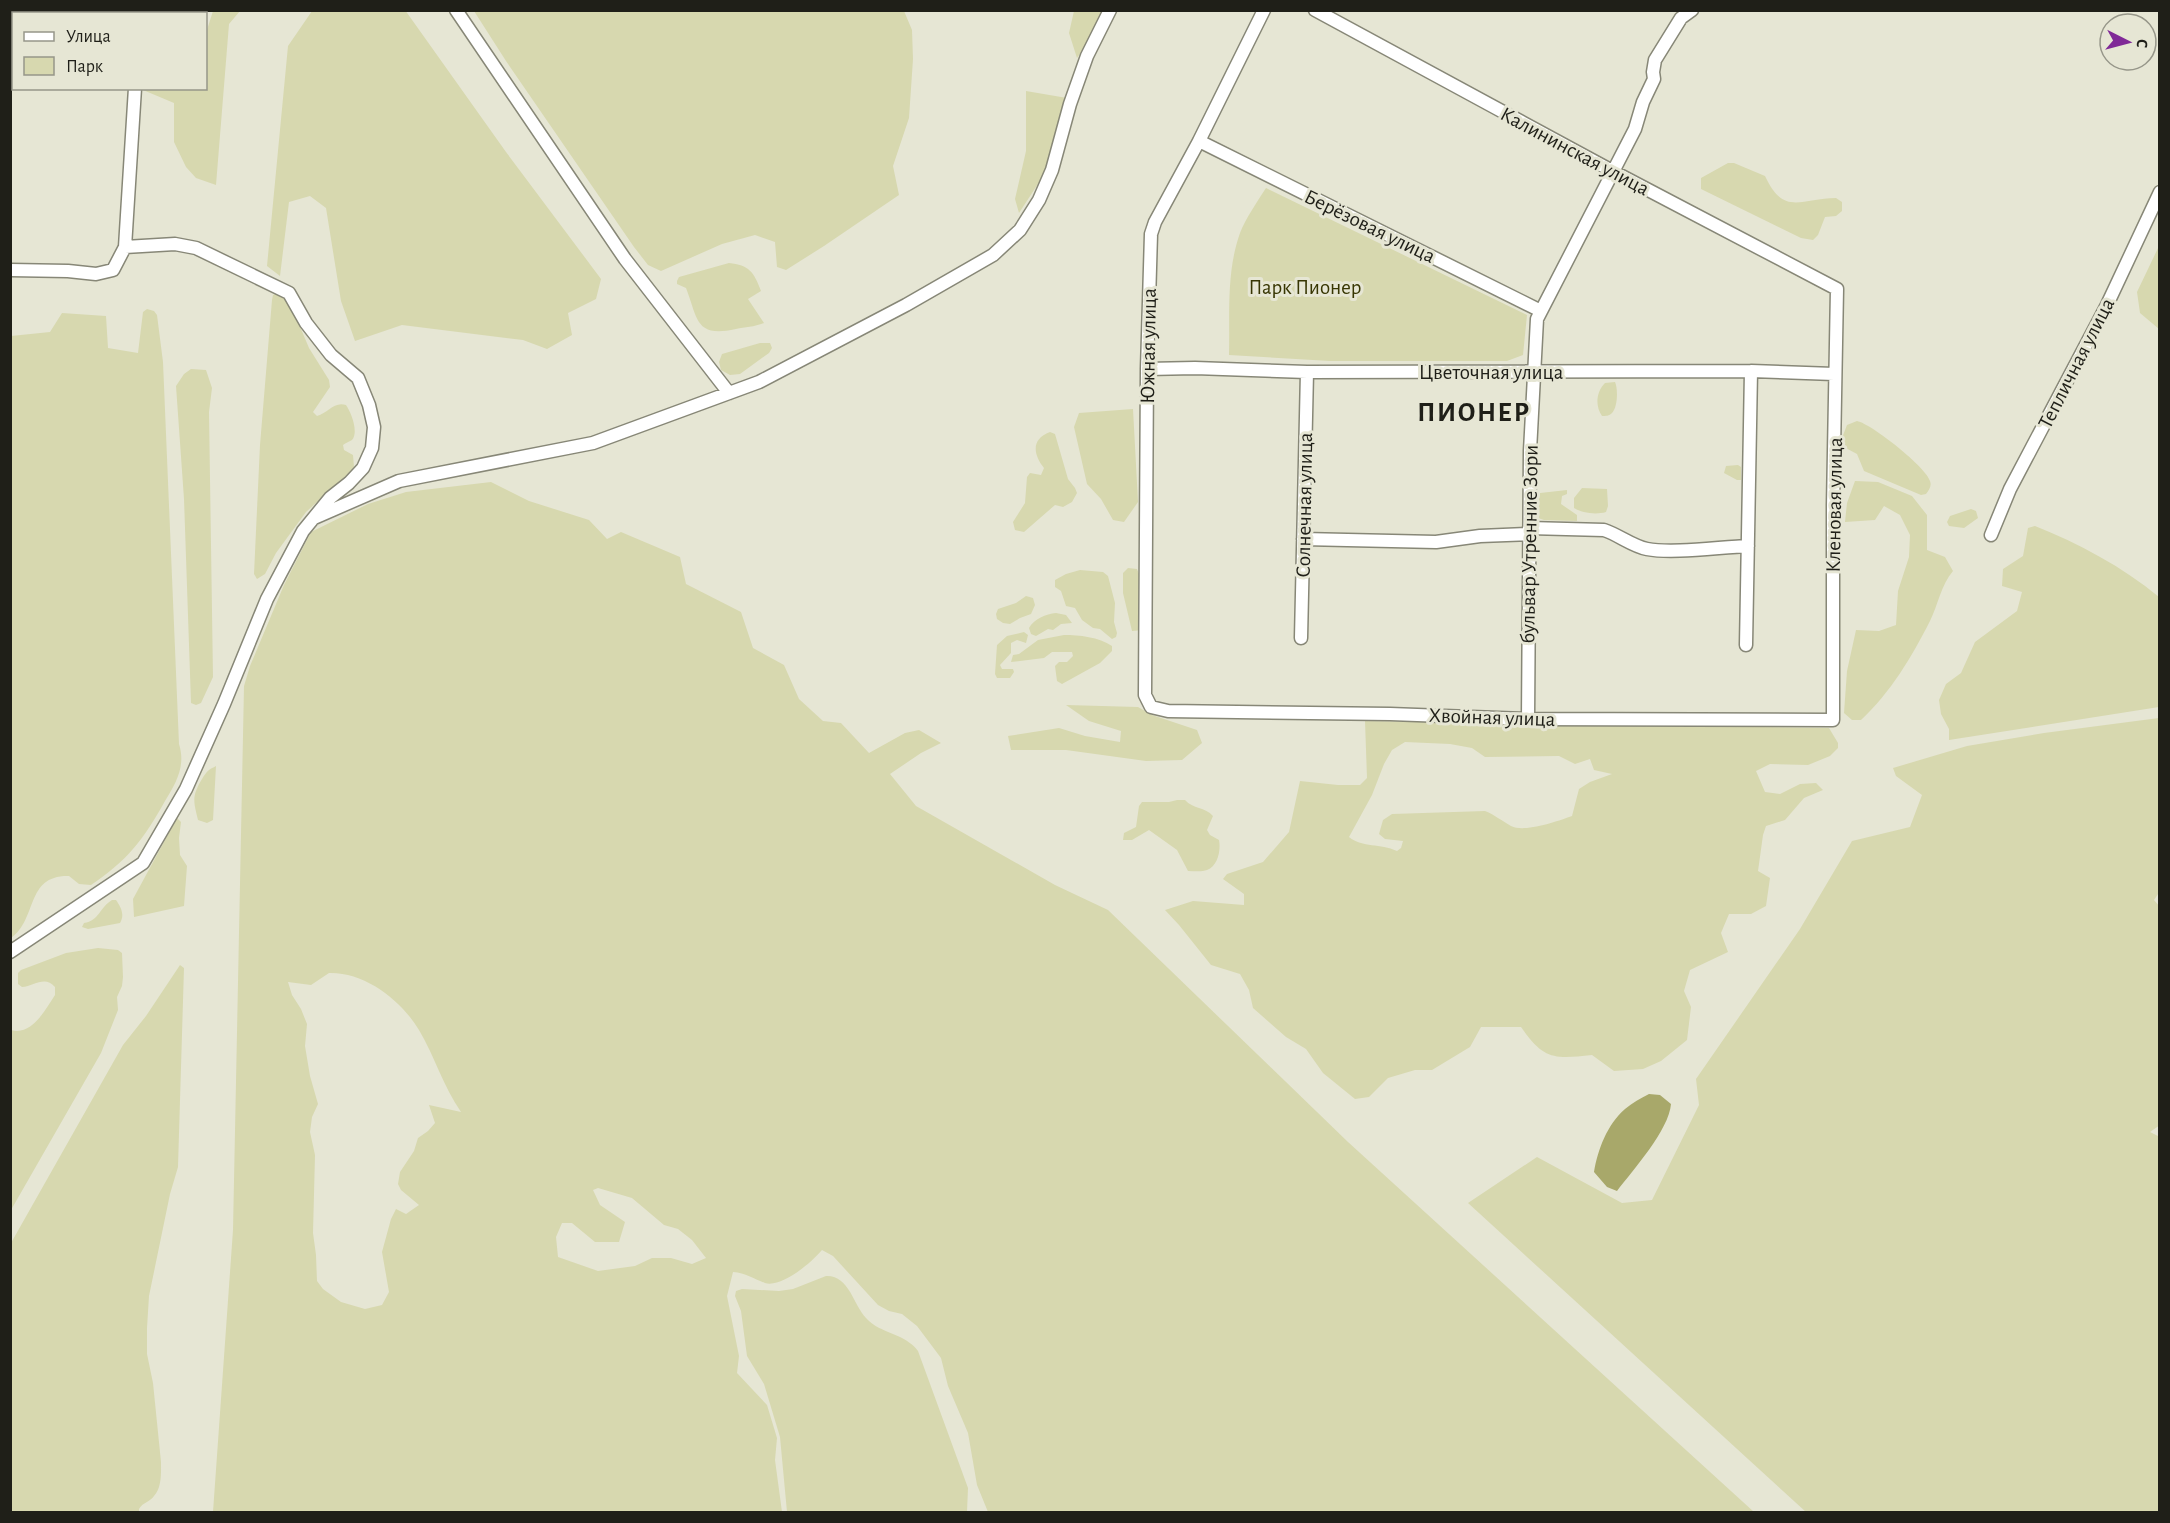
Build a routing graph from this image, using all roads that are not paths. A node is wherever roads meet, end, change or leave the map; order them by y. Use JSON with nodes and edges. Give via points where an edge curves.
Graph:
{"nodes":[{"id":1,"x":456,"y":10,"type":"edge"},
{"id":2,"x":1110,"y":10,"type":"edge"},
{"id":3,"x":1264,"y":10,"type":"edge"},
{"id":4,"x":1315,"y":10,"type":"edge"},
{"id":5,"x":1692,"y":10,"type":"edge"},
{"id":6,"x":135,"y":90,"type":"edge"},
{"id":7,"x":1199,"y":141,"type":"junction"},
{"id":8,"x":1614,"y":172,"type":"junction"},
{"id":9,"x":2160,"y":192,"type":"edge"},
{"id":10,"x":125,"y":247,"type":"junction"},
{"id":11,"x":10,"y":270,"type":"edge"},
{"id":12,"x":1836,"y":289,"type":"joint"},
{"id":13,"x":1541,"y":311,"type":"junction"},
{"id":14,"x":1147,"y":369,"type":"junction"},
{"id":15,"x":1751,"y":371,"type":"junction"},
{"id":16,"x":1307,"y":372,"type":"junction"},
{"id":17,"x":1534,"y":372,"type":"junction"},
{"id":18,"x":1834,"y":374,"type":"junction"},
{"id":19,"x":729,"y":393,"type":"junction"},
{"id":20,"x":314,"y":518,"type":"junction"},
{"id":21,"x":1529,"y":531,"type":"junction"},
{"id":22,"x":1991,"y":535,"type":"dead end"},
{"id":23,"x":1303,"y":539,"type":"junction"},
{"id":24,"x":1748,"y":546,"type":"junction"},
{"id":25,"x":1301,"y":638,"type":"dead end"},
{"id":26,"x":1746,"y":645,"type":"dead end"},
{"id":27,"x":1151,"y":707,"type":"joint"},
{"id":28,"x":1528,"y":719,"type":"junction"},
{"id":29,"x":1833,"y":720,"type":"joint"},
{"id":30,"x":10,"y":952,"type":"edge"}],
"edges":[{"from":1,"to":19,"type":"street","via":[[625,258]]},
{"from":2,"to":19,"type":"street","via":[[1087,56],[1052,170],[1020,230],[993,255],[906,305],[759,382]]},
{"from":3,"to":7,"type":"street","name":"Южная улица"},
{"from":4,"to":8,"type":"street","name":"Калининская улица"},
{"from":5,"to":8,"type":"street","name":"бульвар Утренние Зори","via":[[1681,18],[1655,60],[1654,79]]},
{"from":6,"to":10,"type":"street"},
{"from":7,"to":13,"type":"street","name":"Берёзовая улица"},
{"from":7,"to":14,"type":"street","name":"Южная улица","via":[[1151,234]]},
{"from":8,"to":12,"type":"street","name":"Калининская улица"},
{"from":8,"to":13,"type":"street","name":"бульвар Утренние Зори"},
{"from":9,"to":22,"type":"street","name":"Тепличная улица","via":[[2107,305],[2010,489]]},
{"from":10,"to":11,"type":"street","via":[[109,272]]},
{"from":10,"to":20,"type":"street","via":[[185,245],[210,253],[289,293],[331,355],[358,378],[374,427],[372,448],[363,468]]},
{"from":12,"to":18,"type":"street","name":"Кленовая улица"},
{"from":13,"to":17,"type":"street","name":"бульвар Утренние Зори","via":[[1537,319]]},
{"from":14,"to":16,"type":"street","name":"Цветочная улица"},
{"from":14,"to":27,"type":"street","name":"Южная улица","via":[[1145,695]]},
{"from":15,"to":17,"type":"street","name":"Цветочная улица"},
{"from":15,"to":18,"type":"street","name":"Цветочная улица"},
{"from":15,"to":24,"type":"street"},
{"from":16,"to":17,"type":"street","name":"Цветочная улица"},
{"from":16,"to":23,"type":"street","name":"Солнечная улица"},
{"from":17,"to":21,"type":"street","name":"бульвар Утренние Зори"},
{"from":18,"to":29,"type":"street","name":"Кленовая улица"},
{"from":19,"to":20,"type":"street","via":[[592,443],[399,481]]},
{"from":20,"to":30,"type":"street","via":[[267,599],[186,789],[143,863]]},
{"from":21,"to":23,"type":"street","via":[[1436,542]]},
{"from":21,"to":24,"type":"street","via":[[1604,530],[1660,550]]},
{"from":21,"to":28,"type":"street","name":"бульвар Утренние Зори"},
{"from":23,"to":25,"type":"street","name":"Солнечная улица"},
{"from":24,"to":26,"type":"street"},
{"from":27,"to":28,"type":"street","name":"Хвойная улица","via":[[1168,711]]},
{"from":28,"to":29,"type":"street","name":"Хвойная улица"}]}
